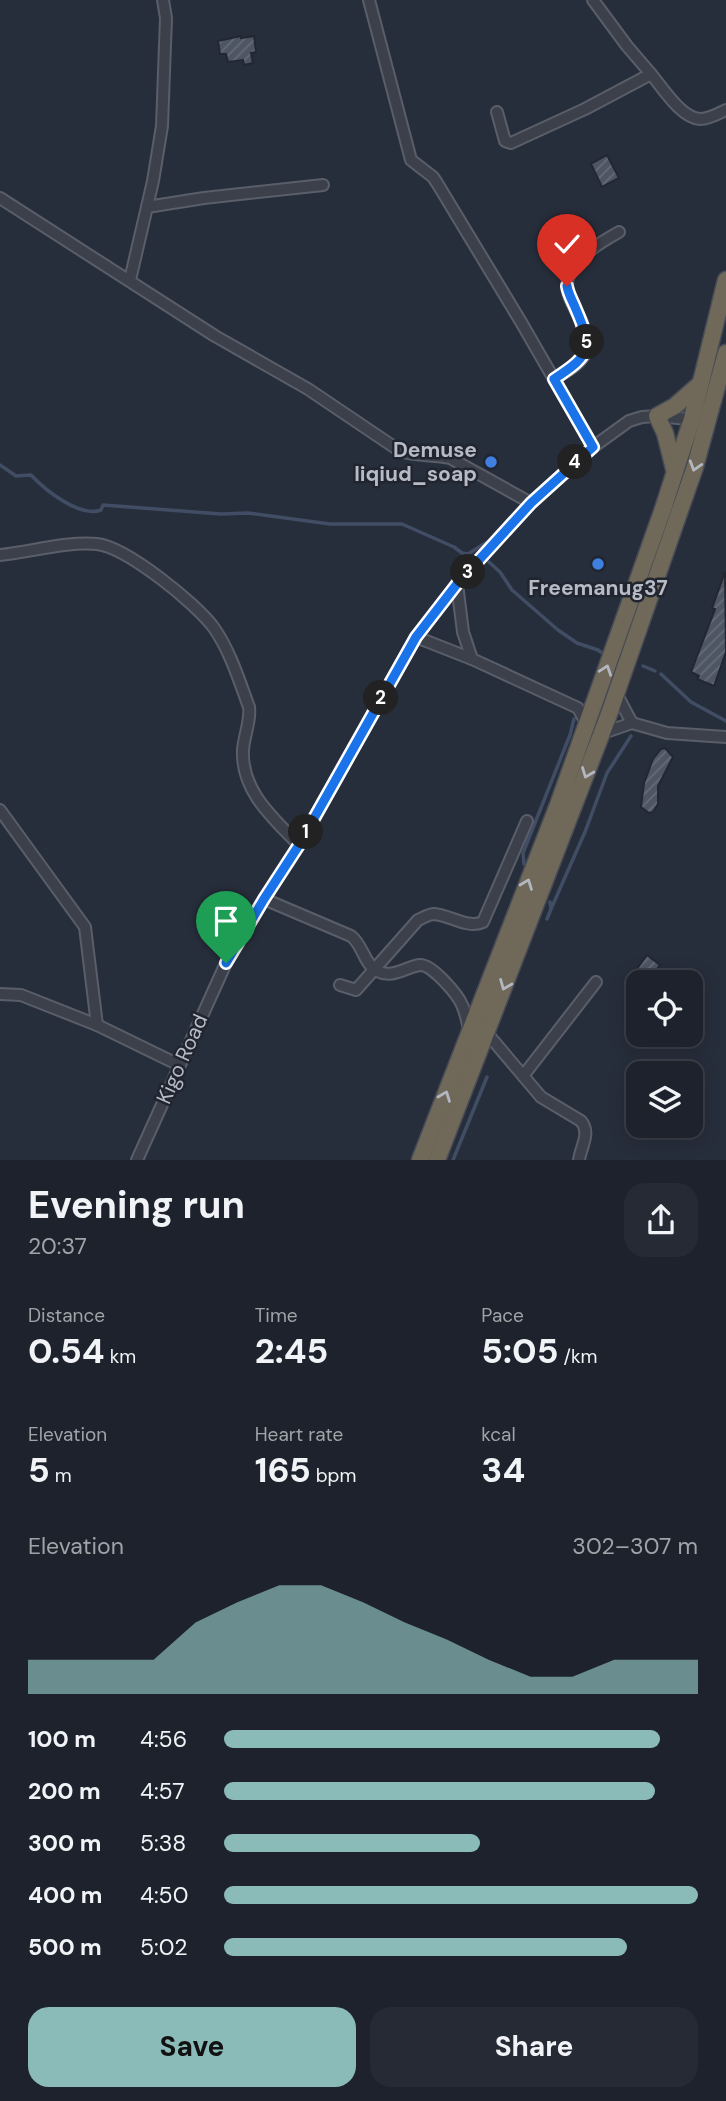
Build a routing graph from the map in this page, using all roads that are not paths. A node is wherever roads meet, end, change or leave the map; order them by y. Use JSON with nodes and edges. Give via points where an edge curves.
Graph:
{"nodes":[{"id":1,"x":163,"y":0,"type":"edge"},
{"id":2,"x":369,"y":0,"type":"edge"},
{"id":3,"x":593,"y":0,"type":"edge"},
{"id":4,"x":651,"y":74,"type":"junction"},
{"id":5,"x":726,"y":110,"type":"edge"},
{"id":6,"x":496,"y":112,"type":"dead end"},
{"id":7,"x":323,"y":185,"type":"dead end"},
{"id":8,"x":0,"y":198,"type":"edge"},
{"id":9,"x":147,"y":207,"type":"junction"},
{"id":10,"x":619,"y":232,"type":"dead end"},
{"id":11,"x":130,"y":280,"type":"junction"},
{"id":12,"x":726,"y":280,"type":"edge"},
{"id":13,"x":726,"y":353,"type":"edge"},
{"id":14,"x":554,"y":379,"type":"junction"},
{"id":15,"x":701,"y":384,"type":"junction"},
{"id":16,"x":657,"y":416,"type":"junction"},
{"id":17,"x":700,"y":421,"type":"junction"},
{"id":18,"x":593,"y":447,"type":"junction"},
{"id":19,"x":675,"y":472,"type":"junction"},
{"id":20,"x":531,"y":503,"type":"junction"},
{"id":21,"x":0,"y":555,"type":"edge"},
{"id":22,"x":457,"y":584,"type":"junction"},
{"id":23,"x":416,"y":637,"type":"junction"},
{"id":24,"x":472,"y":659,"type":"junction"},
{"id":25,"x":617,"y":693,"type":"junction"},
{"id":26,"x":595,"y":702,"type":"junction"},
{"id":27,"x":578,"y":708,"type":"junction"},
{"id":28,"x":632,"y":723,"type":"junction"},
{"id":29,"x":587,"y":725,"type":"junction"},
{"id":30,"x":603,"y":733,"type":"junction"},
{"id":31,"x":726,"y":737,"type":"edge"},
{"id":32,"x":0,"y":810,"type":"edge"},
{"id":33,"x":527,"y":821,"type":"dead end"},
{"id":34,"x":299,"y":845,"type":"junction"},
{"id":35,"x":264,"y":899,"type":"junction"},
{"id":36,"x":373,"y":969,"type":"junction"},
{"id":37,"x":596,"y":982,"type":"dead end"},
{"id":38,"x":340,"y":985,"type":"dead end"},
{"id":39,"x":487,"y":989,"type":"junction"},
{"id":40,"x":0,"y":994,"type":"edge"},
{"id":41,"x":461,"y":1002,"type":"junction"},
{"id":42,"x":97,"y":1026,"type":"junction"},
{"id":43,"x":478,"y":1032,"type":"junction"},
{"id":44,"x":503,"y":1054,"type":"junction"},
{"id":45,"x":477,"y":1056,"type":"junction"},
{"id":46,"x":179,"y":1065,"type":"junction"},
{"id":47,"x":523,"y":1076,"type":"junction"},
{"id":48,"x":137,"y":1160,"type":"edge"},
{"id":49,"x":420,"y":1160,"type":"edge"},
{"id":50,"x":437,"y":1160,"type":"edge"},
{"id":51,"x":579,"y":1160,"type":"edge"}],
"edges":[{"from":1,"to":9,"type":"street","via":[[162,127]]},
{"from":2,"to":14,"type":"street","via":[[411,160],[437,183]]},
{"from":3,"to":4,"type":"street"},
{"from":4,"to":5,"type":"street","via":[[686,114],[707,118]]},
{"from":4,"to":6,"type":"street","via":[[511,143],[505,141]]},
{"from":7,"to":9,"type":"street"},
{"from":8,"to":11,"type":"street"},
{"from":9,"to":11,"type":"street"},
{"from":10,"to":14,"type":"street","via":[[585,255],[569,277],[568,292],[586,331],[586,350],[580,361]]},
{"from":11,"to":20,"type":"street","via":[[400,451],[450,458]]},
{"from":12,"to":15,"type":"highway"},
{"from":13,"to":17,"type":"highway"},
{"from":14,"to":18,"type":"street"},
{"from":15,"to":16,"type":"highway"},
{"from":15,"to":17,"type":"highway"},
{"from":16,"to":17,"type":"street","name":"Kigo Road"},
{"from":16,"to":18,"type":"street","name":"Kigo Road","via":[[629,421]]},
{"from":16,"to":19,"type":"highway"},
{"from":17,"to":19,"type":"highway"},
{"from":17,"to":25,"type":"highway","one_way":true,"via":[[695,467]]},
{"from":18,"to":20,"type":"street","name":"Kigo Road"},
{"from":26,"to":19,"type":"highway","one_way":true},
{"from":20,"to":22,"type":"street","name":"Kigo Road"},
{"from":21,"to":34,"type":"street","via":[[88,544],[109,546],[133,558],[198,609],[221,639],[249,706],[243,754],[247,780],[267,811]]},
{"from":22,"to":23,"type":"street","name":"Kigo Road"},
{"from":22,"to":24,"type":"street","via":[[463,632]]},
{"from":23,"to":24,"type":"street"},
{"from":23,"to":34,"type":"street","name":"Kigo Road"},
{"from":24,"to":27,"type":"street"},
{"from":25,"to":28,"type":"street"},
{"from":25,"to":30,"type":"highway"},
{"from":26,"to":27,"type":"street"},
{"from":26,"to":29,"type":"highway"},
{"from":27,"to":29,"type":"street"},
{"from":28,"to":30,"type":"street"},
{"from":28,"to":31,"type":"street","via":[[667,733]]},
{"from":39,"to":29,"type":"highway","one_way":true},
{"from":30,"to":43,"type":"highway","one_way":true},
{"from":32,"to":42,"type":"street","via":[[85,926]]},
{"from":33,"to":36,"type":"street","via":[[483,922],[432,914],[418,920]]},
{"from":34,"to":35,"type":"street","name":"Kigo Road"},
{"from":35,"to":36,"type":"street","via":[[351,936]]},
{"from":35,"to":46,"type":"street","name":"Kigo Road","via":[[226,963]]},
{"from":36,"to":38,"type":"street","via":[[356,990]]},
{"from":36,"to":41,"type":"street","via":[[389,975],[427,965]]},
{"from":37,"to":47,"type":"street"},
{"from":39,"to":41,"type":"street"},
{"from":39,"to":43,"type":"highway"},
{"from":40,"to":42,"type":"street","via":[[21,995]]},
{"from":41,"to":43,"type":"street"},
{"from":42,"to":46,"type":"street"},
{"from":43,"to":44,"type":"street"},
{"from":43,"to":45,"type":"highway"},
{"from":49,"to":43,"type":"highway","one_way":true},
{"from":44,"to":45,"type":"street"},
{"from":44,"to":47,"type":"street"},
{"from":45,"to":50,"type":"highway"},
{"from":46,"to":48,"type":"street","name":"Kigo Road"},
{"from":47,"to":51,"type":"street","via":[[546,1101],[586,1126]]}]}
